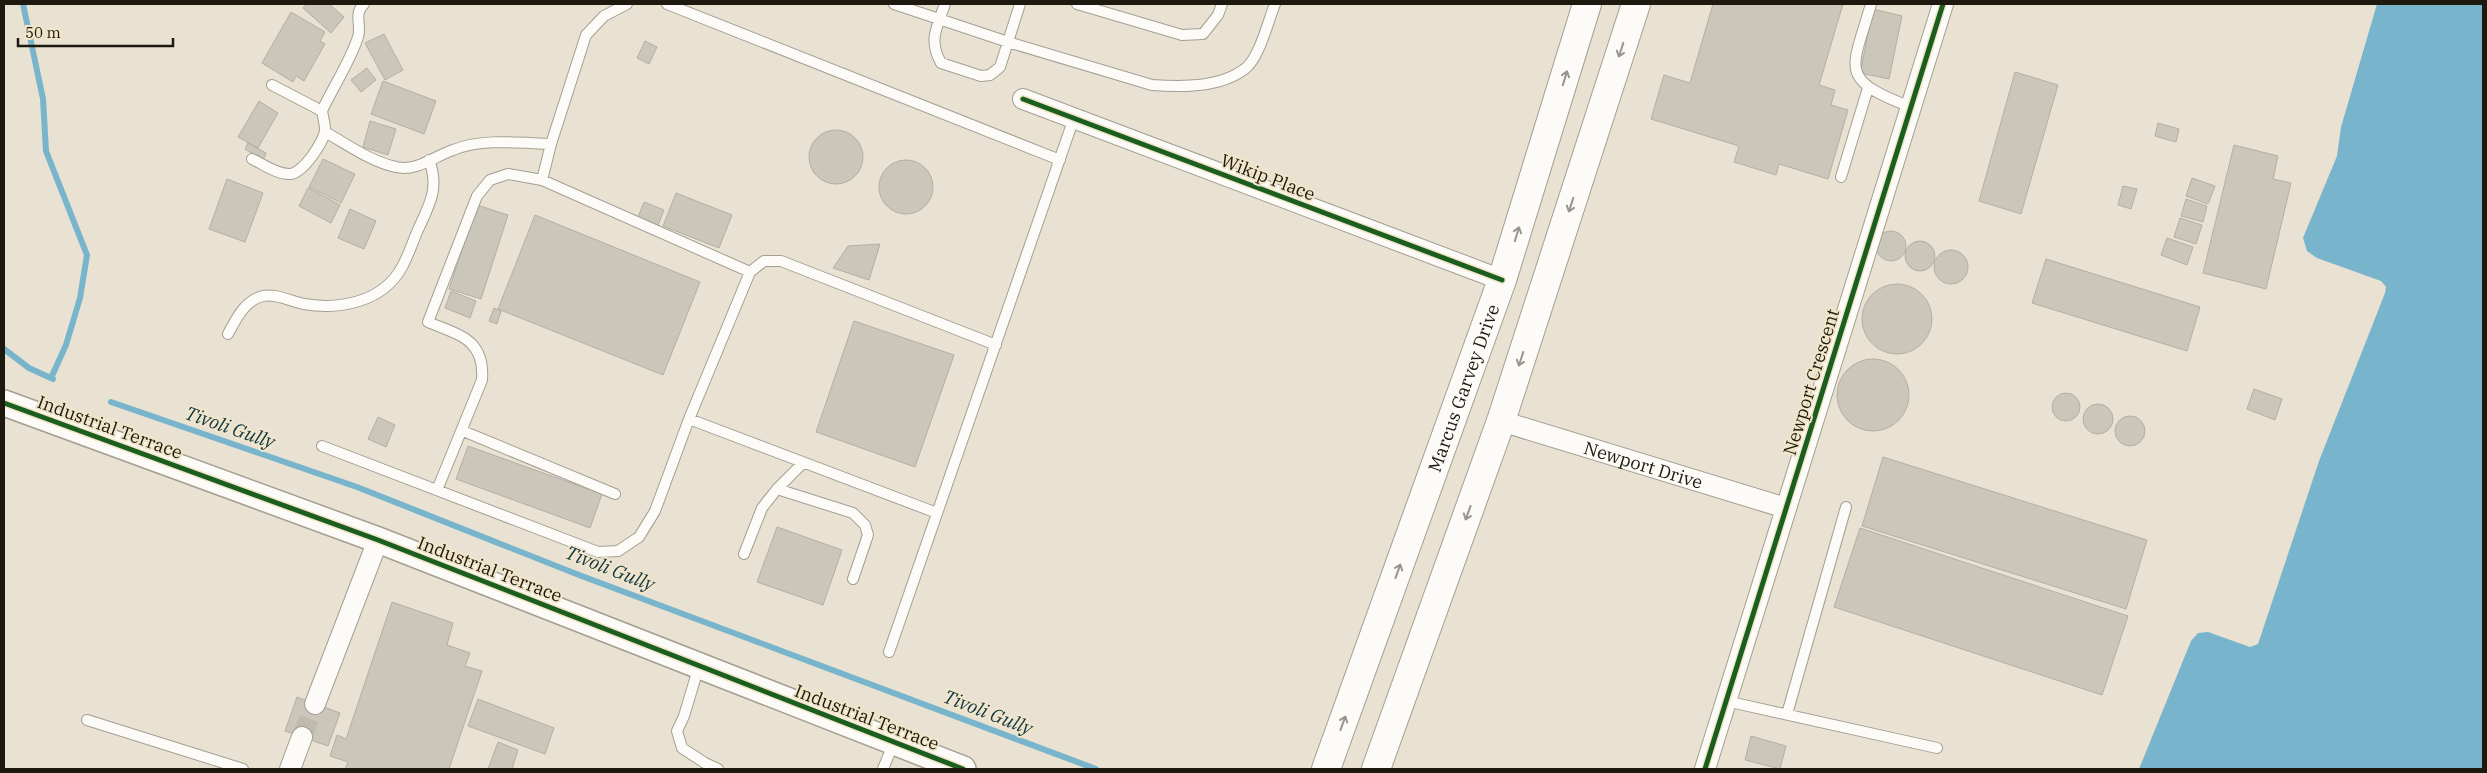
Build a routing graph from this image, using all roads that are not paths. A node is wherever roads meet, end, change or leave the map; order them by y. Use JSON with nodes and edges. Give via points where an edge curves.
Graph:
{"nodes":[{"id":1,"x":364,"y":4,"type":"edge"},
{"id":2,"x":627,"y":4,"type":"edge"},
{"id":3,"x":667,"y":4,"type":"edge"},
{"id":4,"x":894,"y":4,"type":"edge"},
{"id":5,"x":945,"y":4,"type":"edge"},
{"id":6,"x":1020,"y":4,"type":"edge"},
{"id":7,"x":1077,"y":4,"type":"edge"},
{"id":8,"x":1222,"y":4,"type":"edge"},
{"id":9,"x":1274,"y":4,"type":"edge"},
{"id":10,"x":1588,"y":4,"type":"edge"},
{"id":11,"x":1636,"y":4,"type":"edge"},
{"id":12,"x":1871,"y":4,"type":"edge"},
{"id":13,"x":1943,"y":4,"type":"edge"},
{"id":14,"x":1110,"y":8,"type":"edge"},
{"id":15,"x":940,"y":19,"type":"junction"},
{"id":16,"x":1008,"y":42,"type":"junction"},
{"id":17,"x":272,"y":85,"type":"dead end"},
{"id":18,"x":1868,"y":88,"type":"junction"},
{"id":19,"x":1023,"y":99,"type":"dead end"},
{"id":20,"x":1911,"y":106,"type":"junction"},
{"id":21,"x":322,"y":111,"type":"junction"},
{"id":22,"x":1074,"y":118,"type":"junction"},
{"id":23,"x":325,"y":132,"type":"junction"},
{"id":24,"x":551,"y":144,"type":"junction"},
{"id":25,"x":252,"y":159,"type":"dead end"},
{"id":26,"x":429,"y":160,"type":"junction"},
{"id":27,"x":1060,"y":160,"type":"junction"},
{"id":28,"x":1841,"y":176,"type":"dead end"},
{"id":29,"x":542,"y":180,"type":"junction"},
{"id":30,"x":750,"y":272,"type":"junction"},
{"id":31,"x":1502,"y":280,"type":"junction"},
{"id":32,"x":228,"y":334,"type":"dead end"},
{"id":33,"x":996,"y":345,"type":"junction"},
{"id":34,"x":4,"y":403,"type":"edge"},
{"id":35,"x":689,"y":419,"type":"junction"},
{"id":36,"x":1501,"y":421,"type":"junction"},
{"id":37,"x":463,"y":431,"type":"junction"},
{"id":38,"x":322,"y":446,"type":"dead end"},
{"id":39,"x":803,"y":463,"type":"junction"},
{"id":40,"x":777,"y":489,"type":"junction"},
{"id":41,"x":437,"y":490,"type":"junction"},
{"id":42,"x":615,"y":494,"type":"dead end"},
{"id":43,"x":1846,"y":507,"type":"dead end"},
{"id":44,"x":1786,"y":508,"type":"junction"},
{"id":45,"x":937,"y":513,"type":"junction"},
{"id":46,"x":378,"y":540,"type":"junction"},
{"id":47,"x":744,"y":554,"type":"dead end"},
{"id":48,"x":853,"y":579,"type":"dead end"},
{"id":49,"x":889,"y":652,"type":"dead end"},
{"id":50,"x":699,"y":666,"type":"junction"},
{"id":51,"x":1726,"y":701,"type":"junction"},
{"id":52,"x":315,"y":704,"type":"tunnel mouth"},
{"id":53,"x":1787,"y":714,"type":"junction"},
{"id":54,"x":87,"y":720,"type":"dead end"},
{"id":55,"x":302,"y":737,"type":"tunnel mouth"},
{"id":56,"x":894,"y":742,"type":"junction"},
{"id":57,"x":1937,"y":748,"type":"dead end"},
{"id":58,"x":243,"y":769,"type":"edge"},
{"id":59,"x":290,"y":769,"type":"edge"},
{"id":60,"x":718,"y":769,"type":"edge"},
{"id":61,"x":883,"y":769,"type":"edge"},
{"id":62,"x":962,"y":769,"type":"edge"},
{"id":63,"x":1326,"y":769,"type":"edge"},
{"id":64,"x":1376,"y":769,"type":"edge"},
{"id":65,"x":1705,"y":769,"type":"edge"}],
"edges":[{"from":1,"to":21,"type":"lane","via":[[357,17],[359,35]]},
{"from":2,"to":24,"type":"lane","via":[[604,16],[586,35]]},
{"from":3,"to":27,"type":"lane"},
{"from":4,"to":15,"type":"lane"},
{"from":5,"to":15,"type":"lane"},
{"from":6,"to":16,"type":"lane"},
{"from":7,"to":14,"type":"lane"},
{"from":8,"to":14,"type":"lane","via":[[1218,15],[1203,34],[1182,35]]},
{"from":9,"to":16,"type":"lane","via":[[1258,48],[1247,67],[1227,78],[1200,85],[1152,86]]},
{"from":31,"to":10,"type":"highway","name":"Marcus Garvey Drive","one_way":true},
{"from":11,"to":36,"type":"highway","one_way":true},
{"from":12,"to":18,"type":"lane","via":[[1853,65],[1858,78]]},
{"from":13,"to":20,"type":"street","name":"Newport Crescent"},
{"from":15,"to":16,"type":"lane"},
{"from":15,"to":16,"type":"lane","via":[[933,40],[934,51],[941,63],[981,76],[990,75],[1000,67]]},
{"from":17,"to":21,"type":"lane"},
{"from":18,"to":20,"type":"lane"},
{"from":18,"to":28,"type":"lane"},
{"from":19,"to":22,"type":"street","name":"Wikip Place"},
{"from":20,"to":44,"type":"street","name":"Newport Crescent"},
{"from":21,"to":23,"type":"lane"},
{"from":22,"to":27,"type":"lane"},
{"from":22,"to":31,"type":"street","name":"Wikip Place"},
{"from":23,"to":25,"type":"lane","via":[[304,168],[296,174],[276,171]]},
{"from":23,"to":26,"type":"lane","via":[[379,162],[397,168],[412,168]]},
{"from":24,"to":26,"type":"lane","via":[[481,143]]},
{"from":24,"to":29,"type":"lane"},
{"from":26,"to":32,"type":"lane","via":[[435,184],[431,202],[401,269],[387,286],[357,302],[336,306],[315,306],[264,295],[241,311]]},
{"from":27,"to":33,"type":"lane"},
{"from":29,"to":30,"type":"lane"},
{"from":29,"to":37,"type":"lane","via":[[508,174],[490,180],[477,196],[428,322],[463,337],[479,351],[482,380]]},
{"from":30,"to":33,"type":"lane","via":[[764,261],[781,261]]},
{"from":30,"to":35,"type":"lane"},
{"from":63,"to":31,"type":"highway","name":"Marcus Garvey Drive","one_way":true},
{"from":33,"to":45,"type":"lane"},
{"from":34,"to":46,"type":"street","name":"Industrial Terrace"},
{"from":35,"to":39,"type":"lane"},
{"from":35,"to":41,"type":"lane","via":[[655,511],[639,537],[618,551],[598,552]]},
{"from":36,"to":44,"type":"street","name":"Newport Drive"},
{"from":36,"to":64,"type":"highway","one_way":true},
{"from":37,"to":41,"type":"lane"},
{"from":37,"to":42,"type":"lane"},
{"from":38,"to":41,"type":"lane"},
{"from":39,"to":40,"type":"lane"},
{"from":39,"to":45,"type":"lane"},
{"from":40,"to":47,"type":"lane","via":[[762,508]]},
{"from":40,"to":48,"type":"lane","via":[[852,513],[865,525],[868,535]]},
{"from":43,"to":53,"type":"lane"},
{"from":44,"to":51,"type":"street","name":"Newport Crescent"},
{"from":45,"to":49,"type":"lane"},
{"from":46,"to":50,"type":"street","name":"Industrial Terrace"},
{"from":46,"to":52,"type":"street"},
{"from":50,"to":56,"type":"street","name":"Industrial Terrace"},
{"from":50,"to":60,"type":"lane","via":[[677,731],[682,748]]},
{"from":51,"to":53,"type":"lane"},
{"from":51,"to":65,"type":"street","name":"Newport Crescent"},
{"from":53,"to":57,"type":"lane"},
{"from":54,"to":58,"type":"lane"},
{"from":55,"to":59,"type":"street"},
{"from":56,"to":61,"type":"lane"},
{"from":56,"to":62,"type":"street","name":"Industrial Terrace"}]}
